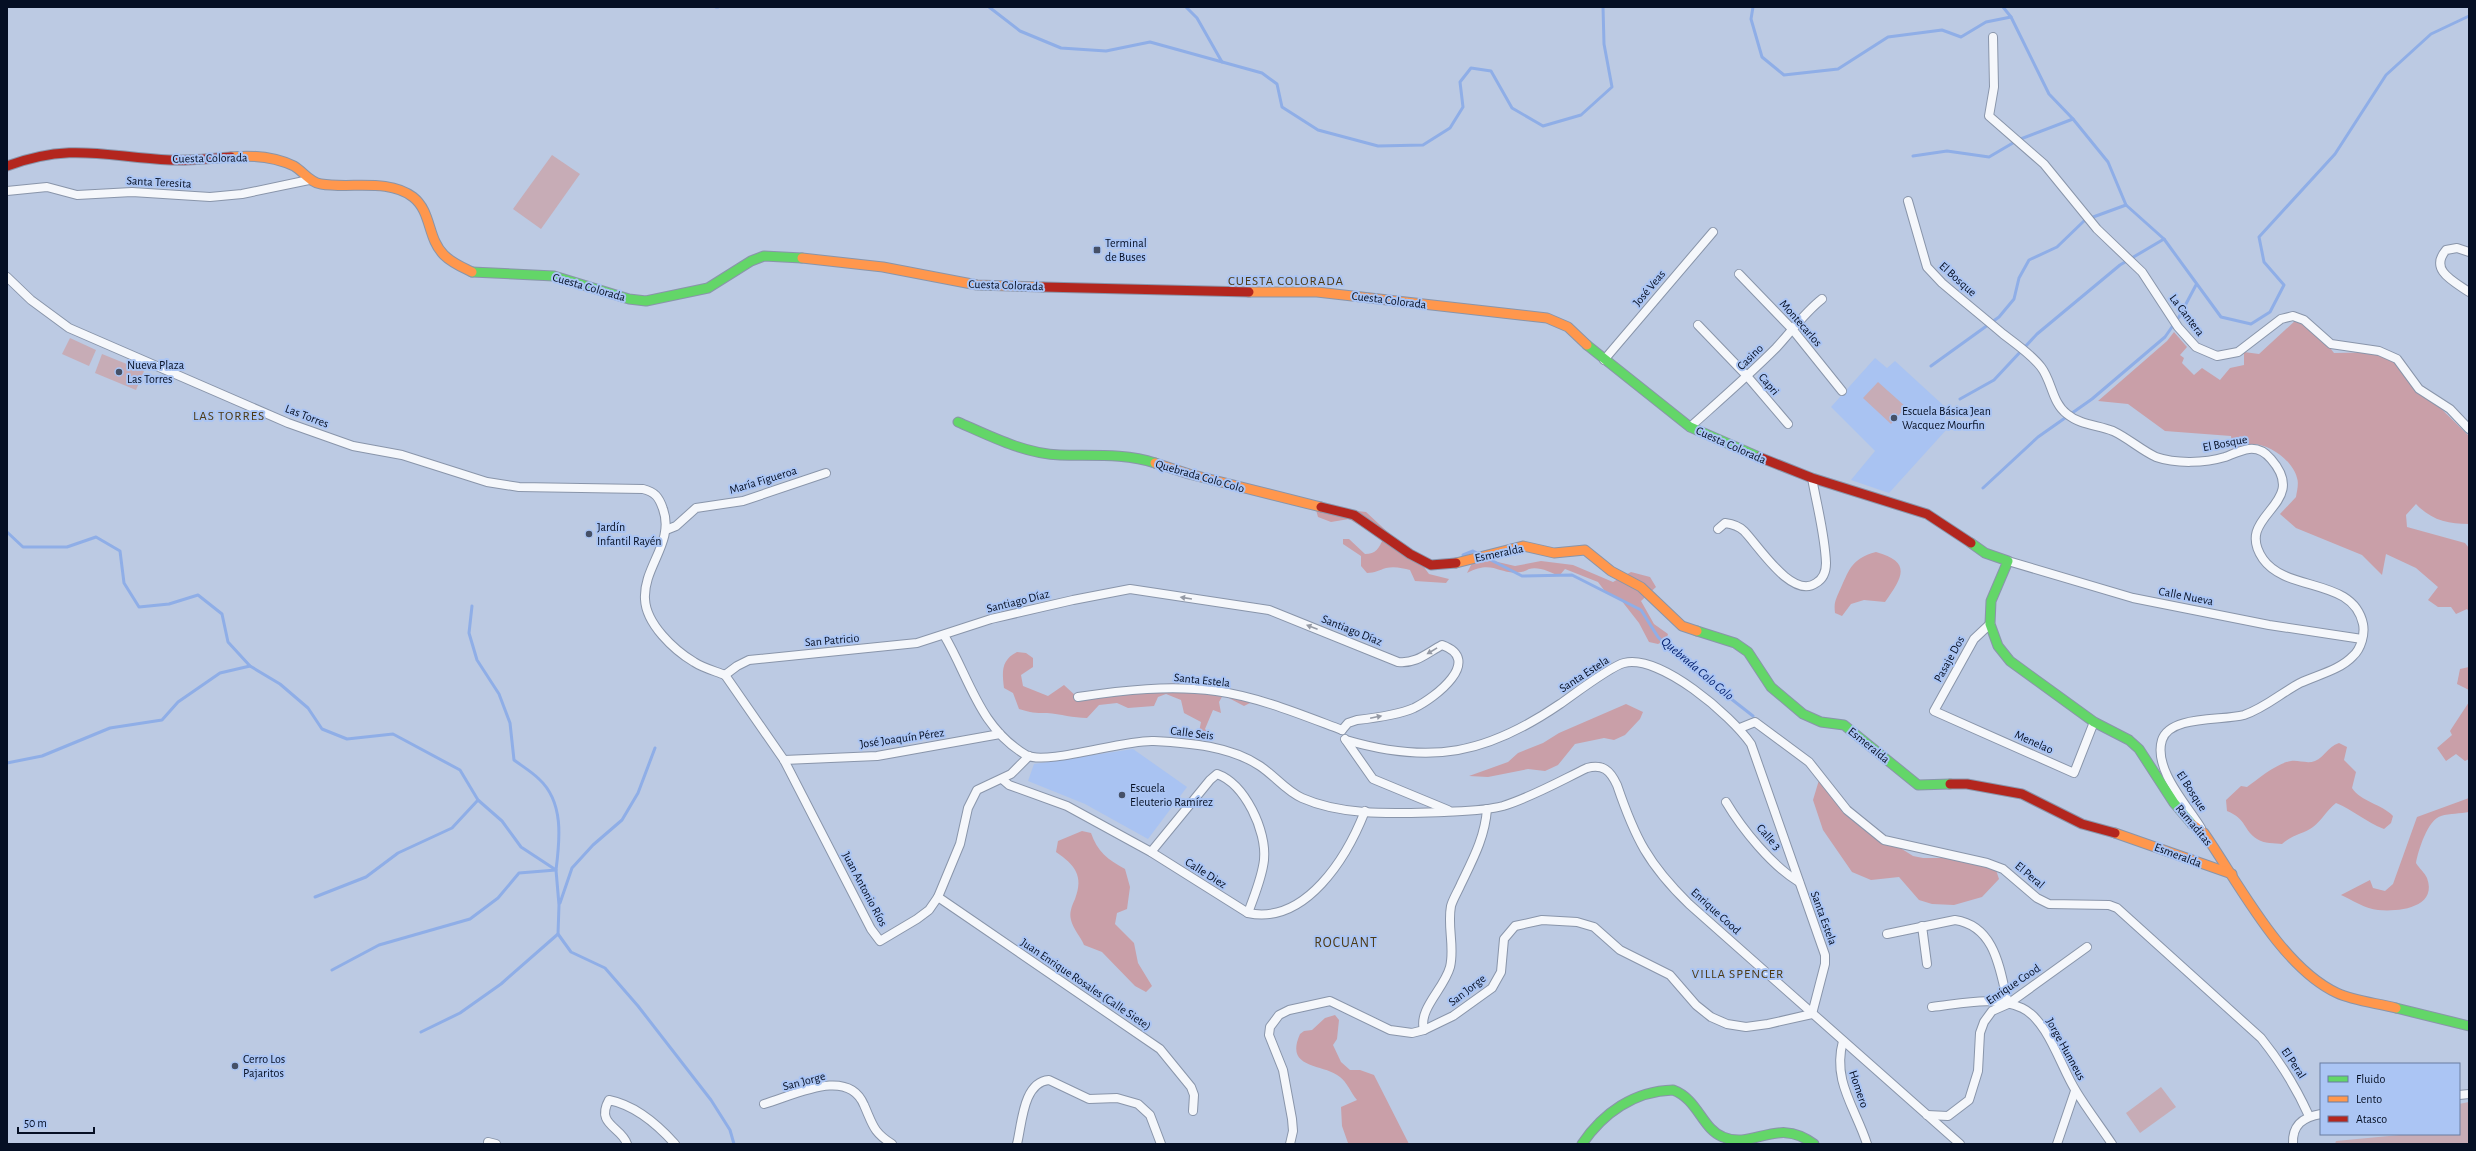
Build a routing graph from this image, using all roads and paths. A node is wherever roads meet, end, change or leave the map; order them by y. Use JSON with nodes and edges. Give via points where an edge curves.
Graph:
{"nodes":[{"id":1,"x":1993,"y":37,"type":"dead end"},
{"id":2,"x":7,"y":166,"type":"edge"},
{"id":3,"x":309,"y":180,"type":"junction"},
{"id":4,"x":7,"y":191,"type":"edge"},
{"id":5,"x":1908,"y":202,"type":"dead end"},
{"id":6,"x":1713,"y":232,"type":"dead end"},
{"id":7,"x":2469,"y":252,"type":"edge"},
{"id":8,"x":1739,"y":274,"type":"dead end"},
{"id":9,"x":7,"y":278,"type":"edge"},
{"id":10,"x":2469,"y":292,"type":"edge"},
{"id":11,"x":1822,"y":300,"type":"dead end"},
{"id":12,"x":1698,"y":325,"type":"dead end"},
{"id":13,"x":1793,"y":330,"type":"junction"},
{"id":14,"x":1604,"y":360,"type":"junction"},
{"id":15,"x":1747,"y":376,"type":"junction"},
{"id":16,"x":1842,"y":391,"type":"dead end"},
{"id":17,"x":958,"y":422,"type":"dead end"},
{"id":18,"x":1788,"y":424,"type":"dead end"},
{"id":19,"x":1690,"y":427,"type":"junction"},
{"id":20,"x":2469,"y":429,"type":"edge"},
{"id":21,"x":826,"y":473,"type":"dead end"},
{"id":22,"x":1812,"y":478,"type":"junction"},
{"id":23,"x":1718,"y":529,"type":"dead end"},
{"id":24,"x":666,"y":530,"type":"junction"},
{"id":25,"x":2008,"y":561,"type":"junction"},
{"id":26,"x":1431,"y":565,"type":"joint"},
{"id":27,"x":1990,"y":624,"type":"junction"},
{"id":28,"x":944,"y":635,"type":"junction"},
{"id":29,"x":2362,"y":639,"type":"junction"},
{"id":30,"x":725,"y":675,"type":"junction"},
{"id":31,"x":1078,"y":697,"type":"dead end"},
{"id":32,"x":1934,"y":711,"type":"joint"},
{"id":33,"x":2094,"y":722,"type":"junction"},
{"id":34,"x":1740,"y":728,"type":"junction"},
{"id":35,"x":1342,"y":730,"type":"junction"},
{"id":36,"x":1000,"y":734,"type":"junction"},
{"id":37,"x":1346,"y":740,"type":"junction"},
{"id":38,"x":1029,"y":756,"type":"junction"},
{"id":39,"x":784,"y":760,"type":"junction"},
{"id":40,"x":1002,"y":779,"type":"junction"},
{"id":41,"x":1726,"y":802,"type":"dead end"},
{"id":42,"x":1487,"y":810,"type":"junction"},
{"id":43,"x":1451,"y":811,"type":"junction"},
{"id":44,"x":1365,"y":812,"type":"junction"},
{"id":45,"x":2203,"y":831,"type":"junction"},
{"id":46,"x":1151,"y":852,"type":"junction"},
{"id":47,"x":2232,"y":874,"type":"junction"},
{"id":48,"x":1799,"y":882,"type":"junction"},
{"id":49,"x":938,"y":897,"type":"junction"},
{"id":50,"x":1248,"y":913,"type":"junction"},
{"id":51,"x":1922,"y":926,"type":"junction"},
{"id":52,"x":1887,"y":934,"type":"dead end"},
{"id":53,"x":2087,"y":947,"type":"dead end"},
{"id":54,"x":1927,"y":964,"type":"dead end"},
{"id":55,"x":2008,"y":1004,"type":"junction"},
{"id":56,"x":1932,"y":1007,"type":"dead end"},
{"id":57,"x":1812,"y":1014,"type":"junction"},
{"id":58,"x":2469,"y":1026,"type":"edge"},
{"id":59,"x":1424,"y":1030,"type":"junction"},
{"id":60,"x":1843,"y":1041,"type":"junction"},
{"id":61,"x":2075,"y":1091,"type":"junction"},
{"id":62,"x":764,"y":1104,"type":"dead end"},
{"id":63,"x":1193,"y":1111,"type":"dead end"},
{"id":64,"x":1926,"y":1114,"type":"junction"},
{"id":65,"x":2320,"y":1114,"type":"edge"},
{"id":66,"x":2308,"y":1116,"type":"junction"},
{"id":67,"x":627,"y":1144,"type":"edge"},
{"id":68,"x":675,"y":1144,"type":"edge"},
{"id":69,"x":892,"y":1144,"type":"edge"},
{"id":70,"x":1017,"y":1144,"type":"edge"},
{"id":71,"x":1161,"y":1144,"type":"edge"},
{"id":72,"x":1290,"y":1144,"type":"edge"},
{"id":73,"x":1582,"y":1144,"type":"edge"},
{"id":74,"x":1814,"y":1144,"type":"edge"},
{"id":75,"x":1867,"y":1144,"type":"edge"},
{"id":76,"x":1960,"y":1144,"type":"edge"},
{"id":77,"x":2057,"y":1144,"type":"edge"},
{"id":78,"x":2112,"y":1144,"type":"edge"},
{"id":79,"x":2293,"y":1144,"type":"edge"}],
"edges":[{"from":1,"to":20,"type":"street","name":"La Cantera","via":[[1994,87],[1989,116],[2044,164],[2096,229],[2142,272],[2178,327],[2196,347],[2217,356],[2238,352],[2281,319],[2294,316],[2304,320],[2332,344],[2379,351],[2397,359],[2419,389],[2450,409]]},
{"from":2,"to":3,"type":"street","name":"Cuesta Colorada","via":[[26,158],[58,151],[94,151],[195,160],[244,156],[282,162]]},
{"from":3,"to":4,"type":"street","name":"Santa Teresita","via":[[242,194],[210,197],[132,192],[77,195],[47,187]]},
{"from":3,"to":14,"type":"street","name":"Cuesta Colorada","via":[[319,184],[395,189],[413,197],[425,213],[440,252],[450,263],[460,268],[472,272],[554,276],[629,299],[646,301],[708,288],[751,261],[776,255],[883,267],[977,285],[1317,292],[1522,314],[1563,323]]},
{"from":5,"to":29,"type":"street","name":"El Bosque","via":[[1928,268],[1942,283],[2042,368],[2064,413],[2074,420],[2114,431],[2157,457],[2173,461],[2224,458],[2252,449],[2263,452],[2271,459],[2282,476],[2283,488],[2280,499],[2258,527],[2254,536],[2256,546],[2271,569],[2289,579],[2328,588],[2341,595],[2358,614],[2363,624]]},
{"from":6,"to":14,"type":"street","name":"José Veas"},
{"from":7,"to":10,"type":"street","via":[[2457,248],[2446,250],[2440,257],[2440,263],[2441,269],[2447,275]]},
{"from":8,"to":13,"type":"street","name":"Montecarlos"},
{"from":9,"to":24,"type":"street","name":"Las Torres","via":[[31,300],[69,328],[288,423],[353,446],[402,455],[487,482],[519,487],[651,492],[661,501]]},
{"from":11,"to":13,"type":"street","name":"Casino","via":[[1810,308]]},
{"from":12,"to":15,"type":"street","name":"Capri"},
{"from":13,"to":15,"type":"street","name":"Casino"},
{"from":13,"to":16,"type":"street","name":"Montecarlos"},
{"from":14,"to":19,"type":"street","name":"Cuesta Colorada"},
{"from":15,"to":18,"type":"street","name":"Capri"},
{"from":15,"to":19,"type":"street","name":"Casino"},
{"from":17,"to":26,"type":"street","name":"Quebrada Colo Colo","via":[[1021,447],[1059,455],[1087,454],[1144,459],[1189,474],[1354,515],[1410,554]]},
{"from":19,"to":22,"type":"street","name":"Cuesta Colorada","via":[[1754,457]]},
{"from":21,"to":24,"type":"street","name":"María Figueroa","via":[[743,501],[696,508],[676,526]]},
{"from":22,"to":23,"type":"street","via":[[1826,563],[1822,578],[1812,586],[1803,586],[1782,574],[1743,530],[1732,524],[1725,524]]},
{"from":22,"to":25,"type":"street","name":"Cuesta Colorada","via":[[1927,514],[1985,553]]},
{"from":24,"to":30,"type":"street","via":[[647,580],[645,599],[652,620],[676,648],[695,663]]},
{"from":25,"to":27,"type":"street","name":"Ramaditas","via":[[1991,601]]},
{"from":25,"to":29,"type":"street","name":"Calle Nueva","via":[[2133,598],[2269,625]]},
{"from":26,"to":47,"type":"street","name":"Esmeralda","via":[[1451,564],[1523,546],[1554,553],[1585,550],[1611,571],[1641,587],[1682,626],[1736,643],[1748,652],[1770,687],[1803,714],[1821,722],[1844,725],[1918,785],[1967,784],[2022,794],[2082,824],[2136,838]]},
{"from":27,"to":32,"type":"street","name":"Pasaje Dos","via":[[1974,639]]},
{"from":27,"to":33,"type":"street","name":"Ramaditas","via":[[1998,646],[2010,661]]},
{"from":28,"to":30,"type":"street","name":"San Patricio","via":[[917,643],[749,660]]},
{"from":35,"to":28,"type":"street","name":"Santiago Díaz","one_way":true,"via":[[1348,723],[1357,720],[1414,708],[1454,677],[1459,666],[1459,657],[1453,648],[1442,645],[1418,660],[1409,663],[1398,662],[1269,610],[1130,589],[991,619]]},
{"from":28,"to":36,"type":"street","via":[[988,722]]},
{"from":29,"to":45,"type":"street","name":"El Bosque","via":[[2359,650],[2346,662],[2300,684],[2261,708],[2242,715],[2178,724],[2168,730],[2162,738],[2161,750],[2168,779]]},
{"from":30,"to":39,"type":"street","name":"Juan Antonio Ríos"},
{"from":31,"to":35,"type":"street","name":"Santa Estela","via":[[1165,688],[1217,691],[1270,705]]},
{"from":32,"to":33,"type":"street","name":"Menelao","via":[[2074,773]]},
{"from":33,"to":45,"type":"street","name":"Ramaditas","via":[[2129,740],[2139,749],[2188,821]]},
{"from":34,"to":37,"type":"street","name":"Santa Estela","via":[[1680,680],[1642,662],[1623,663],[1540,717],[1495,741],[1479,746],[1431,754],[1377,749]]},
{"from":34,"to":48,"type":"street","name":"Santa Estela","via":[[1751,744]]},
{"from":34,"to":66,"type":"street","name":"El Peral","via":[[1755,722],[1809,762],[1847,810],[1884,840],[1987,863],[2008,872],[2037,898],[2049,904],[2109,905],[2117,908],[2261,1038],[2297,1089]]},
{"from":35,"to":37,"type":"street"},
{"from":36,"to":38,"type":"street"},
{"from":36,"to":39,"type":"street","name":"José Joaquín Pérez","via":[[878,756]]},
{"from":37,"to":43,"type":"street","via":[[1373,779]]},
{"from":38,"to":40,"type":"street","name":"Juan Antonio Ríos","via":[[1011,774]]},
{"from":38,"to":44,"type":"street","name":"Calle Seis","via":[[1054,756],[1152,740],[1225,750],[1261,767],[1300,797]]},
{"from":39,"to":49,"type":"street","name":"Juan Antonio Ríos","via":[[871,929],[880,941],[929,910]]},
{"from":40,"to":46,"type":"street","name":"Calle Diez","via":[[1009,785],[1067,806]]},
{"from":40,"to":49,"type":"street","name":"Juan Antonio Ríos","via":[[977,790],[968,808],[960,844]]},
{"from":41,"to":48,"type":"street","name":"Calle 3","via":[[1734,815],[1785,874]]},
{"from":42,"to":43,"type":"street","name":"Calle Seis"},
{"from":42,"to":57,"type":"street","name":"Enrique Cood","via":[[1504,806],[1587,768],[1604,768],[1612,774],[1644,852],[1663,879]]},
{"from":42,"to":59,"type":"street","via":[[1486,827],[1452,904],[1449,919],[1452,951],[1450,966],[1445,983],[1425,1010],[1422,1022]]},
{"from":43,"to":44,"type":"street","name":"Calle Seis"},
{"from":44,"to":50,"type":"street","name":"Calle Diez","via":[[1353,840],[1337,865],[1316,889],[1299,903],[1278,913]]},
{"from":45,"to":47,"type":"street","name":"Ramaditas"},
{"from":46,"to":50,"type":"street","name":"Calle Diez"},
{"from":46,"to":50,"type":"street","via":[[1210,780],[1217,774],[1227,778],[1246,800],[1264,845],[1262,874]]},
{"from":47,"to":58,"type":"street","name":"Ramaditas","via":[[2245,898],[2281,945],[2321,984],[2337,993]]},
{"from":48,"to":57,"type":"street","name":"Santa Estela","via":[[1825,955]]},
{"from":49,"to":63,"type":"street","name":"Juan Enrique Rosales (Calle Siete)","via":[[1160,1049],[1191,1087],[1194,1094]]},
{"from":51,"to":52,"type":"street"},
{"from":51,"to":54,"type":"street"},
{"from":51,"to":55,"type":"street","via":[[1955,920],[1977,928],[1987,938],[1996,955]]},
{"from":53,"to":55,"type":"street","name":"Enrique Cood"},
{"from":55,"to":56,"type":"street","name":"Jorge Hunneus","via":[[1991,1001]]},
{"from":55,"to":61,"type":"street","name":"Jorge Hunneus","via":[[2033,1015]]},
{"from":55,"to":64,"type":"street","name":"Enrique Cood","via":[[1992,1011],[1984,1022],[1980,1033],[1978,1071],[1969,1100],[1948,1116]]},
{"from":57,"to":59,"type":"street","name":"San Jorge","via":[[1746,1027],[1727,1024],[1711,1017],[1696,1005],[1670,975],[1620,950],[1594,927],[1577,922],[1542,920],[1515,926],[1504,939],[1502,972],[1492,988],[1453,1016]]},
{"from":57,"to":60,"type":"street","name":"Enrique Cood"},
{"from":59,"to":72,"type":"street","name":"San Jorge","via":[[1412,1033],[1390,1030],[1330,1001],[1289,1010],[1279,1015],[1270,1027],[1269,1035],[1283,1070],[1292,1119]]},
{"from":60,"to":64,"type":"street","name":"Enrique Cood"},
{"from":60,"to":75,"type":"street","name":"Homero","via":[[1839,1056],[1840,1076]]},
{"from":61,"to":77,"type":"street"},
{"from":61,"to":78,"type":"street","name":"Jorge Hunneus"},
{"from":62,"to":69,"type":"street","name":"San Jorge","via":[[817,1087],[846,1086],[861,1096],[876,1133]]},
{"from":64,"to":76,"type":"street"},
{"from":65,"to":66,"type":"street"},
{"from":66,"to":79,"type":"street","via":[[2298,1123],[2293,1135]]},
{"from":67,"to":68,"type":"street","via":[[606,1120],[605,1107],[609,1100],[620,1102],[638,1112]]},
{"from":70,"to":71,"type":"street","via":[[1031,1091],[1039,1083],[1049,1080],[1089,1099],[1118,1098],[1138,1104],[1150,1115]]},
{"from":73,"to":74,"type":"street","via":[[1593,1128],[1611,1111],[1655,1093],[1673,1090],[1691,1101],[1716,1133],[1729,1139],[1792,1132],[1808,1138]]}]}
